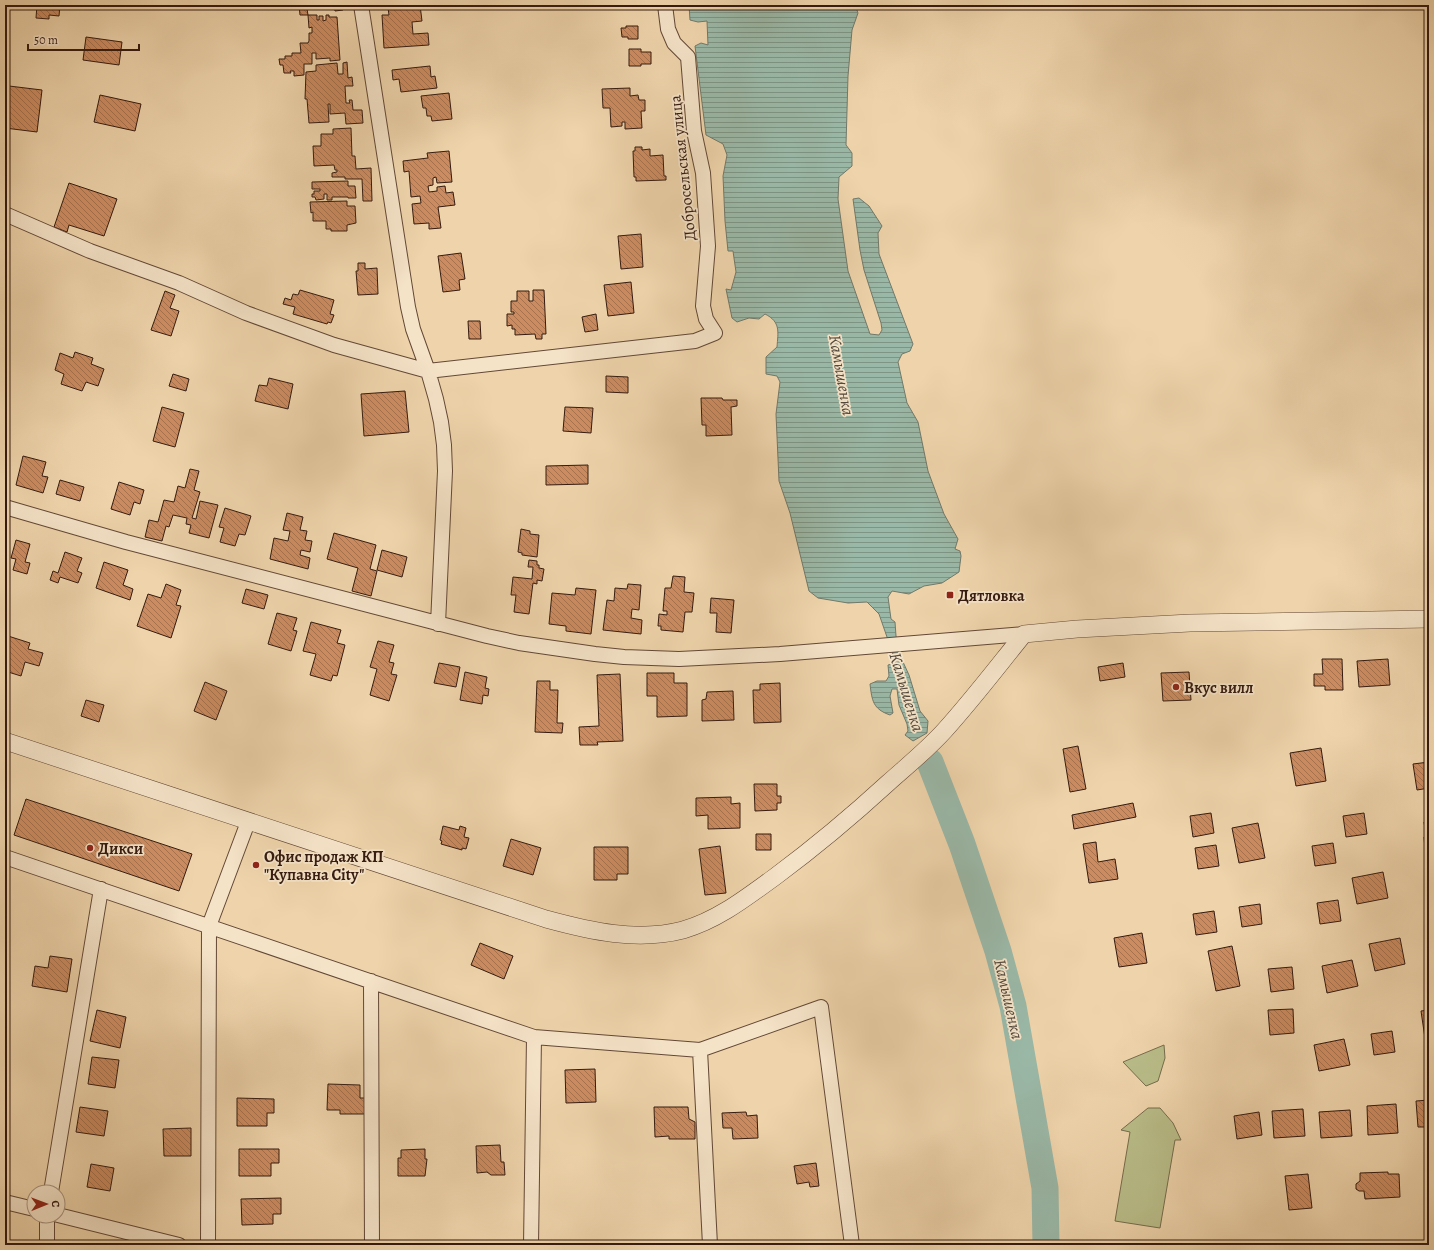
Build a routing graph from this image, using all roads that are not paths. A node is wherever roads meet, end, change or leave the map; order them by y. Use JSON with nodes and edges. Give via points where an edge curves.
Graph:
{"nodes":[{"id":1,"x":361,"y":5,"type":"edge"},
{"id":2,"x":665,"y":5,"type":"edge"},
{"id":3,"x":5,"y":214,"type":"edge"},
{"id":4,"x":428,"y":371,"type":"junction"},
{"id":5,"x":5,"y":507,"type":"edge"},
{"id":6,"x":1429,"y":619,"type":"edge"},
{"id":7,"x":438,"y":624,"type":"junction"},
{"id":8,"x":1024,"y":634,"type":"junction"},
{"id":9,"x":5,"y":741,"type":"edge"},
{"id":10,"x":248,"y":822,"type":"junction"},
{"id":11,"x":5,"y":857,"type":"edge"},
{"id":12,"x":101,"y":889,"type":"junction"},
{"id":13,"x":209,"y":926,"type":"junction"},
{"id":14,"x":371,"y":981,"type":"junction"},
{"id":15,"x":534,"y":1037,"type":"junction"},
{"id":16,"x":700,"y":1050,"type":"junction"},
{"id":17,"x":52,"y":1184,"type":"edge"},
{"id":18,"x":5,"y":1202,"type":"edge"},
{"id":19,"x":26,"y":1207,"type":"edge"},
{"id":20,"x":66,"y":1217,"type":"edge"},
{"id":21,"x":47,"y":1224,"type":"edge"},
{"id":22,"x":47,"y":1245,"type":"edge"},
{"id":23,"x":179,"y":1245,"type":"edge"},
{"id":24,"x":208,"y":1245,"type":"edge"},
{"id":25,"x":372,"y":1245,"type":"edge"},
{"id":26,"x":531,"y":1245,"type":"edge"},
{"id":27,"x":710,"y":1245,"type":"edge"},
{"id":28,"x":852,"y":1245,"type":"edge"}],
"edges":[{"from":1,"to":4,"type":"street","via":[[408,307]]},
{"from":2,"to":4,"type":"street","name":"Добросельская улица","via":[[668,30],[674,44],[688,57],[694,131],[703,173],[708,246],[703,306],[706,319],[715,333],[696,341]]},
{"from":3,"to":4,"type":"street","via":[[90,251],[179,283],[259,318],[334,344]]},
{"from":4,"to":7,"type":"street","via":[[444,445]]},
{"from":5,"to":7,"type":"street","via":[[126,542]]},
{"from":6,"to":8,"type":"street","via":[[1190,623]]},
{"from":7,"to":8,"type":"street","via":[[519,643],[624,657],[679,659],[860,648]]},
{"from":8,"to":10,"type":"street","via":[[944,731],[854,813],[795,862],[743,900],[718,916],[682,930],[625,935],[580,928]]},
{"from":9,"to":10,"type":"street"},
{"from":10,"to":13,"type":"street"},
{"from":11,"to":12,"type":"street"},
{"from":12,"to":13,"type":"street"},
{"from":12,"to":17,"type":"street"},
{"from":13,"to":14,"type":"street"},
{"from":13,"to":24,"type":"street"},
{"from":14,"to":15,"type":"street"},
{"from":14,"to":25,"type":"street"},
{"from":15,"to":16,"type":"street"},
{"from":15,"to":26,"type":"street"},
{"from":16,"to":27,"type":"street"},
{"from":16,"to":28,"type":"street","via":[[821,1007]]},
{"from":18,"to":19,"type":"street"},
{"from":20,"to":23,"type":"street"},
{"from":21,"to":22,"type":"street"}]}
